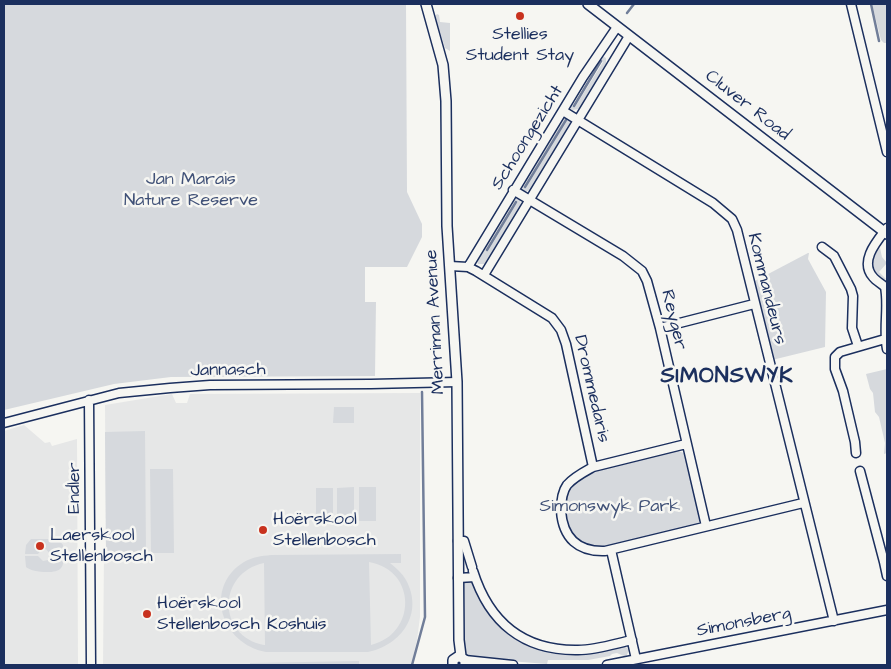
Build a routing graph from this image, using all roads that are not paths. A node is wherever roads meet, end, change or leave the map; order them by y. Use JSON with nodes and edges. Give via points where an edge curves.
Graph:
{"nodes":[{"id":1,"x":426,"y":4,"type":"edge"},
{"id":2,"x":588,"y":4,"type":"edge"},
{"id":3,"x":851,"y":4,"type":"edge"},
{"id":4,"x":617,"y":26,"type":"junction"},
{"id":5,"x":629,"y":36,"type":"junction"},
{"id":6,"x":600,"y":51,"type":"junction"},
{"id":7,"x":613,"y":61,"type":"junction"},
{"id":8,"x":563,"y":111,"type":"junction"},
{"id":9,"x":577,"y":119,"type":"junction"},
{"id":10,"x":887,"y":152,"type":"edge"},
{"id":11,"x":513,"y":190,"type":"junction"},
{"id":12,"x":529,"y":199,"type":"junction"},
{"id":13,"x":886,"y":231,"type":"edge"},
{"id":14,"x":822,"y":247,"type":"dead end"},
{"id":15,"x":450,"y":266,"type":"junction"},
{"id":16,"x":468,"y":266,"type":"junction"},
{"id":17,"x":484,"y":275,"type":"junction"},
{"id":18,"x":754,"y":304,"type":"junction"},
{"id":19,"x":660,"y":328,"type":"junction"},
{"id":20,"x":885,"y":339,"type":"junction"},
{"id":21,"x":858,"y":346,"type":"junction"},
{"id":22,"x":887,"y":348,"type":"edge"},
{"id":23,"x":457,"y":382,"type":"junction"},
{"id":24,"x":90,"y":400,"type":"junction"},
{"id":25,"x":4,"y":423,"type":"edge"},
{"id":26,"x":686,"y":444,"type":"junction"},
{"id":27,"x":856,"y":453,"type":"dead end"},
{"id":28,"x":593,"y":467,"type":"junction"},
{"id":29,"x":860,"y":471,"type":"dead end"},
{"id":30,"x":803,"y":502,"type":"junction"},
{"id":31,"x":706,"y":526,"type":"junction"},
{"id":32,"x":458,"y":542,"type":"junction"},
{"id":33,"x":612,"y":550,"type":"junction"},
{"id":34,"x":885,"y":562,"type":"edge"},
{"id":35,"x":473,"y":571,"type":"junction"},
{"id":36,"x":887,"y":576,"type":"edge"},
{"id":37,"x":458,"y":578,"type":"junction"},
{"id":38,"x":887,"y":610,"type":"edge"},
{"id":39,"x":834,"y":620,"type":"junction"},
{"id":40,"x":632,"y":640,"type":"junction"},
{"id":41,"x":636,"y":659,"type":"junction"},
{"id":42,"x":459,"y":661,"type":"edge"},
{"id":43,"x":91,"y":665,"type":"edge"},
{"id":44,"x":489,"y":665,"type":"edge"},
{"id":45,"x":513,"y":665,"type":"edge"},
{"id":46,"x":607,"y":665,"type":"edge"}],
"edges":[{"from":1,"to":15,"type":"street","name":"Merriman Avenue","via":[[444,75]]},
{"from":2,"to":4,"type":"street","name":"Cluver Road"},
{"from":3,"to":10,"type":"street"},
{"from":4,"to":5,"type":"street","name":"Cluver Road"},
{"from":4,"to":6,"type":"street","name":"Schoongezicht"},
{"from":5,"to":7,"type":"street","name":"Schoongezicht"},
{"from":5,"to":13,"type":"street","name":"Cluver Road"},
{"from":6,"to":7,"type":"street"},
{"from":6,"to":8,"type":"street","name":"Schoongezicht"},
{"from":7,"to":9,"type":"street","name":"Schoongezicht"},
{"from":8,"to":9,"type":"street","name":"Kommandeurs"},
{"from":8,"to":11,"type":"street","name":"Schoongezicht"},
{"from":9,"to":12,"type":"street","name":"Schoongezicht"},
{"from":9,"to":18,"type":"street","name":"Kommandeurs","via":[[713,203],[732,219]]},
{"from":11,"to":12,"type":"street","name":"Reyger"},
{"from":11,"to":16,"type":"street","name":"Schoongezicht"},
{"from":12,"to":17,"type":"street","name":"Schoongezicht"},
{"from":12,"to":19,"type":"street","name":"Reyger","via":[[642,271]]},
{"from":13,"to":20,"type":"street","via":[[870,254],[868,263],[871,276],[885,287],[887,295]]},
{"from":14,"to":21,"type":"street","via":[[834,256],[851,289],[852,328]]},
{"from":15,"to":16,"type":"street","name":"Drommedaris"},
{"from":15,"to":23,"type":"street","name":"Merriman Avenue"},
{"from":16,"to":17,"type":"street","name":"Drommedaris"},
{"from":17,"to":28,"type":"street","name":"Drommedaris","via":[[546,313],[561,330]]},
{"from":18,"to":19,"type":"street"},
{"from":18,"to":30,"type":"street","name":"Kommandeurs"},
{"from":19,"to":26,"type":"street","name":"Reyger"},
{"from":20,"to":21,"type":"street"},
{"from":20,"to":22,"type":"street"},
{"from":21,"to":27,"type":"street","via":[[840,352],[834,363]]},
{"from":23,"to":24,"type":"street","name":"Jannasch","via":[[182,387],[119,392]]},
{"from":23,"to":32,"type":"street","name":"Merriman Avenue"},
{"from":24,"to":25,"type":"street","name":"Jannasch"},
{"from":24,"to":43,"type":"street","name":"Endler"},
{"from":26,"to":28,"type":"street"},
{"from":26,"to":31,"type":"street","name":"Reyger"},
{"from":28,"to":33,"type":"street","via":[[567,486],[561,502],[562,522],[576,544],[597,551]]},
{"from":29,"to":34,"type":"street"},
{"from":30,"to":31,"type":"street"},
{"from":30,"to":39,"type":"street","name":"Kommandeurs"},
{"from":31,"to":33,"type":"street"},
{"from":32,"to":35,"type":"street","via":[[464,542]]},
{"from":32,"to":37,"type":"street","name":"Merriman Avenue"},
{"from":33,"to":40,"type":"street"},
{"from":34,"to":36,"type":"street"},
{"from":35,"to":37,"type":"street"},
{"from":35,"to":40,"type":"street","via":[[491,611],[527,640],[560,650],[580,650]]},
{"from":37,"to":42,"type":"street","name":"Merriman Avenue"},
{"from":38,"to":39,"type":"street","name":"Simonsberg"},
{"from":39,"to":41,"type":"street","name":"Simonsberg"},
{"from":40,"to":41,"type":"street"},
{"from":41,"to":46,"type":"street","name":"Simonsberg"},
{"from":42,"to":44,"type":"street"},
{"from":44,"to":45,"type":"street"}]}
